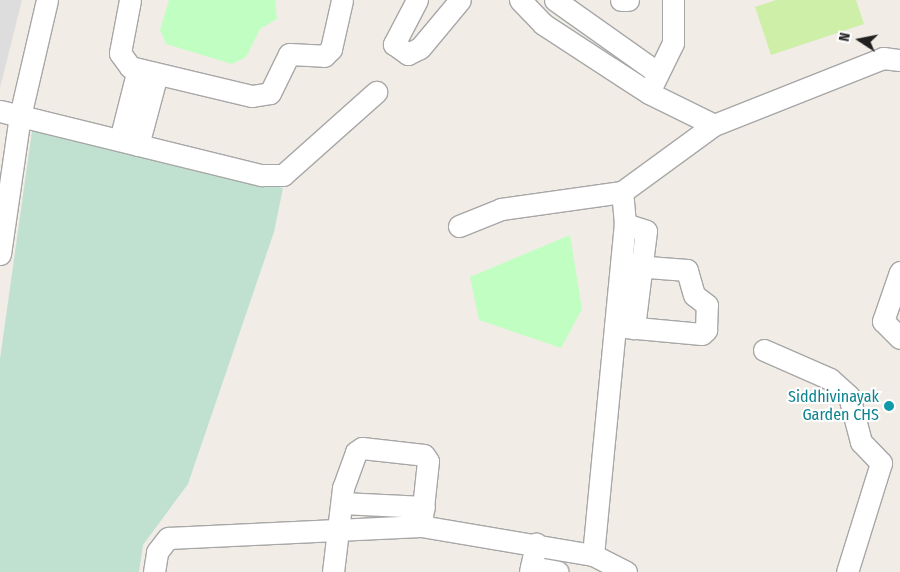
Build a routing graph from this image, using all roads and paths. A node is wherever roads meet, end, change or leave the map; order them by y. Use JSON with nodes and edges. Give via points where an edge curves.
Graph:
{"nodes":[{"id":1,"x":48,"y":0,"type":"edge"},
{"id":2,"x":130,"y":0,"type":"edge"},
{"id":3,"x":342,"y":0,"type":"edge"},
{"id":4,"x":417,"y":0,"type":"edge"},
{"id":5,"x":460,"y":0,"type":"edge"},
{"id":6,"x":520,"y":0,"type":"edge"},
{"id":7,"x":555,"y":0,"type":"edge"},
{"id":8,"x":621,"y":0,"type":"edge"},
{"id":9,"x":628,"y":0,"type":"edge"},
{"id":10,"x":673,"y":0,"type":"edge"},
{"id":11,"x":900,"y":60,"type":"edge"},
{"id":12,"x":148,"y":71,"type":"junction"},
{"id":13,"x":658,"y":73,"type":"junction"},
{"id":14,"x":376,"y":92,"type":"dead end"},
{"id":15,"x":649,"y":93,"type":"junction"},
{"id":16,"x":10,"y":114,"type":"edge"},
{"id":17,"x":714,"y":125,"type":"junction"},
{"id":18,"x":129,"y":142,"type":"junction"},
{"id":19,"x":622,"y":192,"type":"junction"},
{"id":20,"x":460,"y":226,"type":"dead end"},
{"id":21,"x":0,"y":254,"type":"edge"},
{"id":22,"x":631,"y":266,"type":"junction"},
{"id":23,"x":900,"y":272,"type":"edge"},
{"id":24,"x":625,"y":327,"type":"junction"},
{"id":25,"x":900,"y":338,"type":"edge"},
{"id":26,"x":764,"y":350,"type":"dead end"},
{"id":27,"x":342,"y":503,"type":"junction"},
{"id":28,"x":423,"y":517,"type":"junction"},
{"id":29,"x":340,"y":530,"type":"junction"},
{"id":30,"x":536,"y":544,"type":"junction"},
{"id":31,"x":593,"y":555,"type":"junction"},
{"id":32,"x":531,"y":569,"type":"edge"},
{"id":33,"x":154,"y":572,"type":"edge"},
{"id":34,"x":333,"y":572,"type":"edge"},
{"id":35,"x":558,"y":572,"type":"edge"},
{"id":36,"x":626,"y":572,"type":"edge"},
{"id":37,"x":847,"y":572,"type":"edge"}],
"edges":[{"from":1,"to":16,"type":"street"},
{"from":2,"to":12,"type":"street","via":[[120,52],[130,67]]},
{"from":3,"to":12,"type":"street","via":[[331,49],[324,56],[289,54],[270,93],[252,96]]},
{"from":4,"to":5,"type":"street","via":[[394,44],[408,54],[420,48]]},
{"from":6,"to":15,"type":"street","via":[[543,24]]},
{"from":7,"to":13,"type":"street"},
{"from":8,"to":9,"type":"street"},
{"from":10,"to":13,"type":"street","via":[[673,43]]},
{"from":11,"to":17,"type":"street","via":[[883,58]]},
{"from":12,"to":18,"type":"street"},
{"from":13,"to":15,"type":"street"},
{"from":14,"to":18,"type":"street","via":[[283,175],[261,175]]},
{"from":15,"to":17,"type":"street"},
{"from":16,"to":18,"type":"street"},
{"from":16,"to":21,"type":"street"},
{"from":17,"to":19,"type":"street"},
{"from":19,"to":20,"type":"street","via":[[501,209]]},
{"from":19,"to":22,"type":"street"},
{"from":22,"to":24,"type":"street"},
{"from":22,"to":24,"type":"street","via":[[687,270],[694,295],[707,305],[706,330],[702,334]]},
{"from":23,"to":25,"type":"street","via":[[883,321]]},
{"from":24,"to":31,"type":"street"},
{"from":26,"to":37,"type":"street","via":[[830,379],[849,396],[861,442],[881,463]]},
{"from":27,"to":28,"type":"street"},
{"from":27,"to":28,"type":"street","via":[[356,452],[362,448],[424,455],[428,461]]},
{"from":27,"to":29,"type":"street"},
{"from":28,"to":29,"type":"street"},
{"from":28,"to":30,"type":"street"},
{"from":29,"to":33,"type":"street","via":[[168,538],[157,552]]},
{"from":29,"to":34,"type":"street"},
{"from":30,"to":31,"type":"street"},
{"from":30,"to":32,"type":"street"},
{"from":31,"to":36,"type":"street"},
{"from":32,"to":35,"type":"street"}]}
